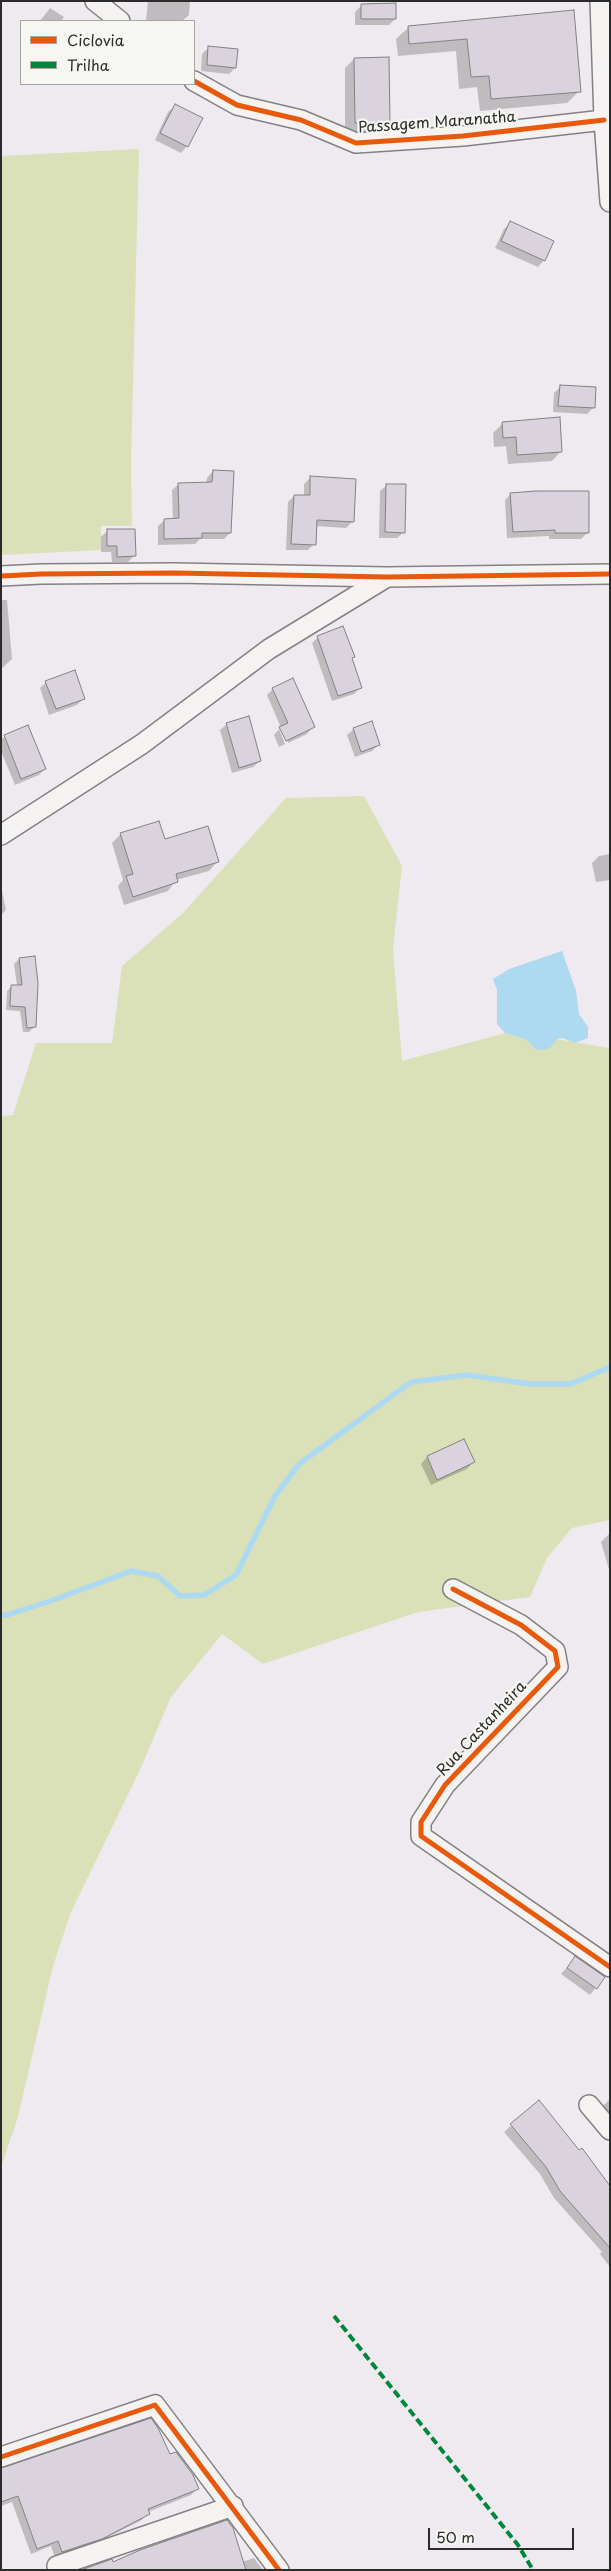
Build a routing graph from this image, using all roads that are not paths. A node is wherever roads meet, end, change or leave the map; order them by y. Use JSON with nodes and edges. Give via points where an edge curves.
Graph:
{"nodes":[{"id":1,"x":95,"y":1,"type":"edge"},
{"id":2,"x":600,"y":1,"type":"edge"},
{"id":3,"x":119,"y":20,"type":"edge"},
{"id":4,"x":195,"y":82,"type":"edge"},
{"id":5,"x":604,"y":120,"type":"junction"},
{"id":6,"x":610,"y":202,"type":"edge"},
{"id":7,"x":610,"y":574,"type":"edge"},
{"id":8,"x":1,"y":576,"type":"edge"},
{"id":9,"x":387,"y":577,"type":"junction"},
{"id":10,"x":1,"y":835,"type":"edge"},
{"id":11,"x":453,"y":1589,"type":"dead end"},
{"id":12,"x":610,"y":1967,"type":"edge"},
{"id":13,"x":589,"y":2105,"type":"dead end"},
{"id":14,"x":610,"y":2130,"type":"edge"},
{"id":15,"x":1,"y":2457,"type":"edge"},
{"id":16,"x":233,"y":2506,"type":"junction"},
{"id":17,"x":57,"y":2566,"type":"dead end"},
{"id":18,"x":279,"y":2570,"type":"edge"}],
"edges":[{"from":1,"to":3,"type":"street"},
{"from":2,"to":5,"type":"street"},
{"from":4,"to":5,"type":"street","name":"Passagem Maranatha","via":[[237,105],[300,120],[356,143],[463,136]]},
{"from":5,"to":6,"type":"street"},
{"from":7,"to":9,"type":"street"},
{"from":8,"to":9,"type":"street","via":[[174,573]]},
{"from":9,"to":10,"type":"street","via":[[269,649],[142,744]]},
{"from":11,"to":12,"type":"street","name":"Rua Castanheira","via":[[521,1626],[555,1651],[558,1667],[445,1786],[421,1822],[421,1836]]},
{"from":13,"to":14,"type":"street"},
{"from":15,"to":16,"type":"street","via":[[155,2405]]},
{"from":16,"to":17,"type":"street"},
{"from":16,"to":18,"type":"street"}]}
